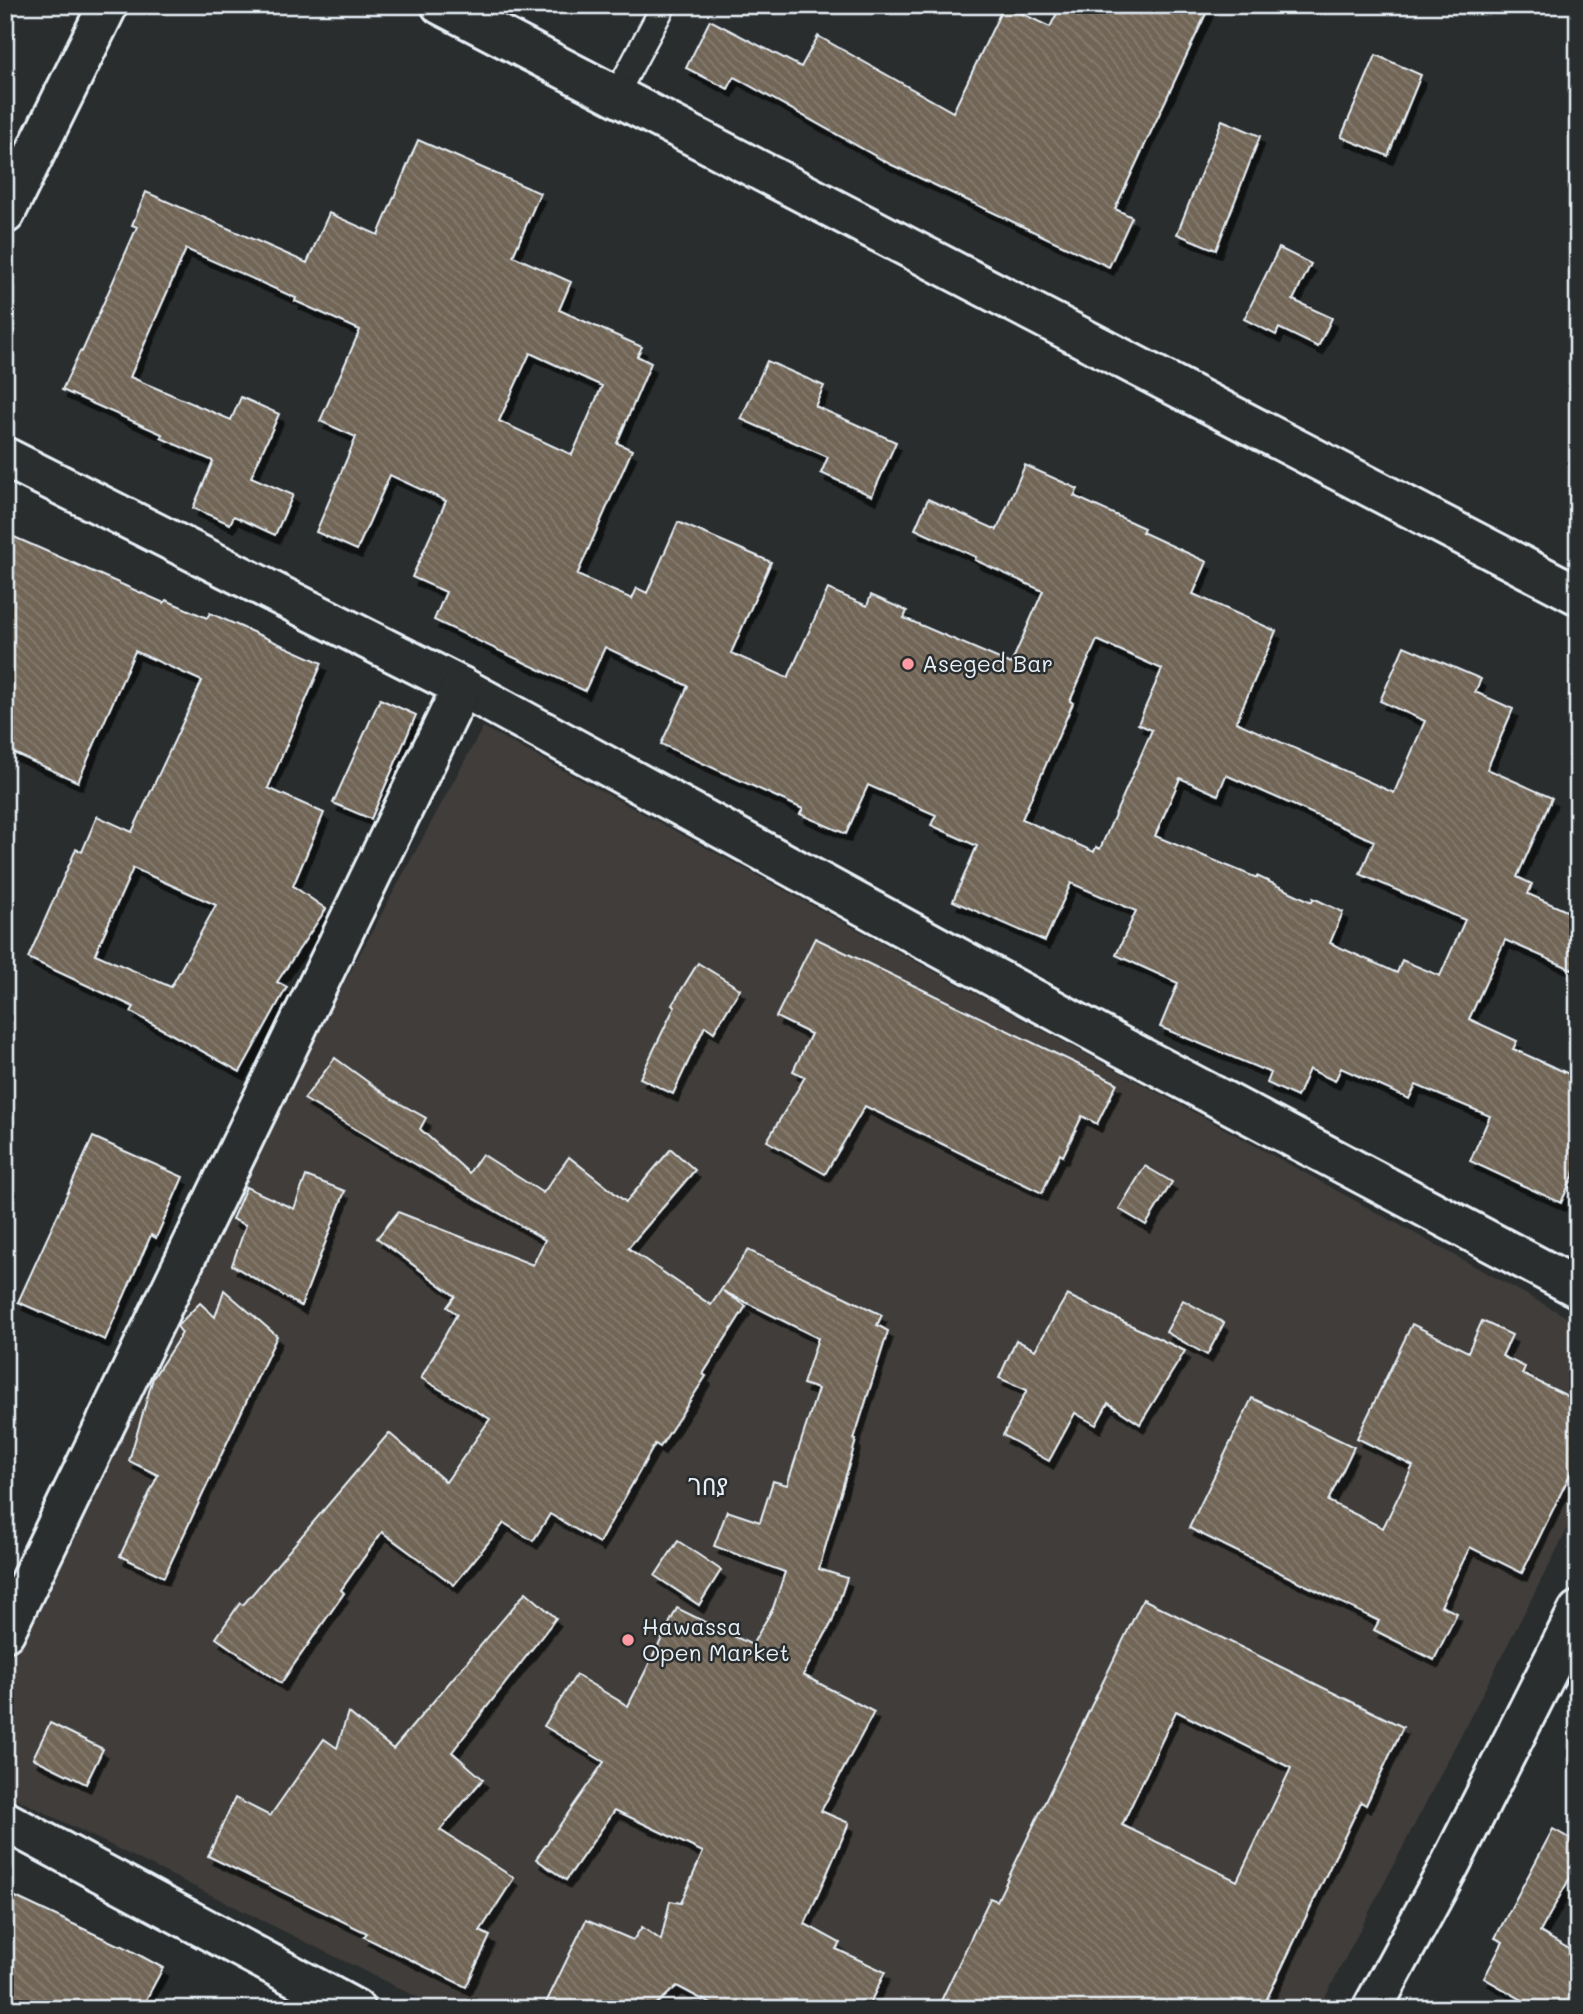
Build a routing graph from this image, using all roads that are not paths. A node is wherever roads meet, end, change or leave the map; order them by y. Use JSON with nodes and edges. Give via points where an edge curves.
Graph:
{"nodes":[{"id":1,"x":108,"y":5,"type":"edge"},
{"id":2,"x":441,"y":5,"type":"edge"},
{"id":3,"x":664,"y":5,"type":"edge"},
{"id":4,"x":616,"y":94,"type":"junction"},
{"id":5,"x":5,"y":214,"type":"edge"},
{"id":6,"x":5,"y":457,"type":"edge"},
{"id":7,"x":1578,"y":595,"type":"edge"},
{"id":8,"x":462,"y":687,"type":"junction"},
{"id":9,"x":1578,"y":1288,"type":"edge"},
{"id":10,"x":1578,"y":1611,"type":"edge"},
{"id":11,"x":5,"y":1632,"type":"edge"},
{"id":12,"x":5,"y":1821,"type":"edge"},
{"id":13,"x":355,"y":2009,"type":"edge"},
{"id":14,"x":1372,"y":2009,"type":"edge"}],
"edges":[{"from":1,"to":5,"type":"street"},
{"from":2,"to":4,"type":"street"},
{"from":3,"to":4,"type":"lane"},
{"from":4,"to":7,"type":"street"},
{"from":6,"to":8,"type":"street"},
{"from":8,"to":9,"type":"street","via":[[1122,1047]]},
{"from":8,"to":11,"type":"street"},
{"from":10,"to":14,"type":"street"},
{"from":12,"to":13,"type":"street"}]}
